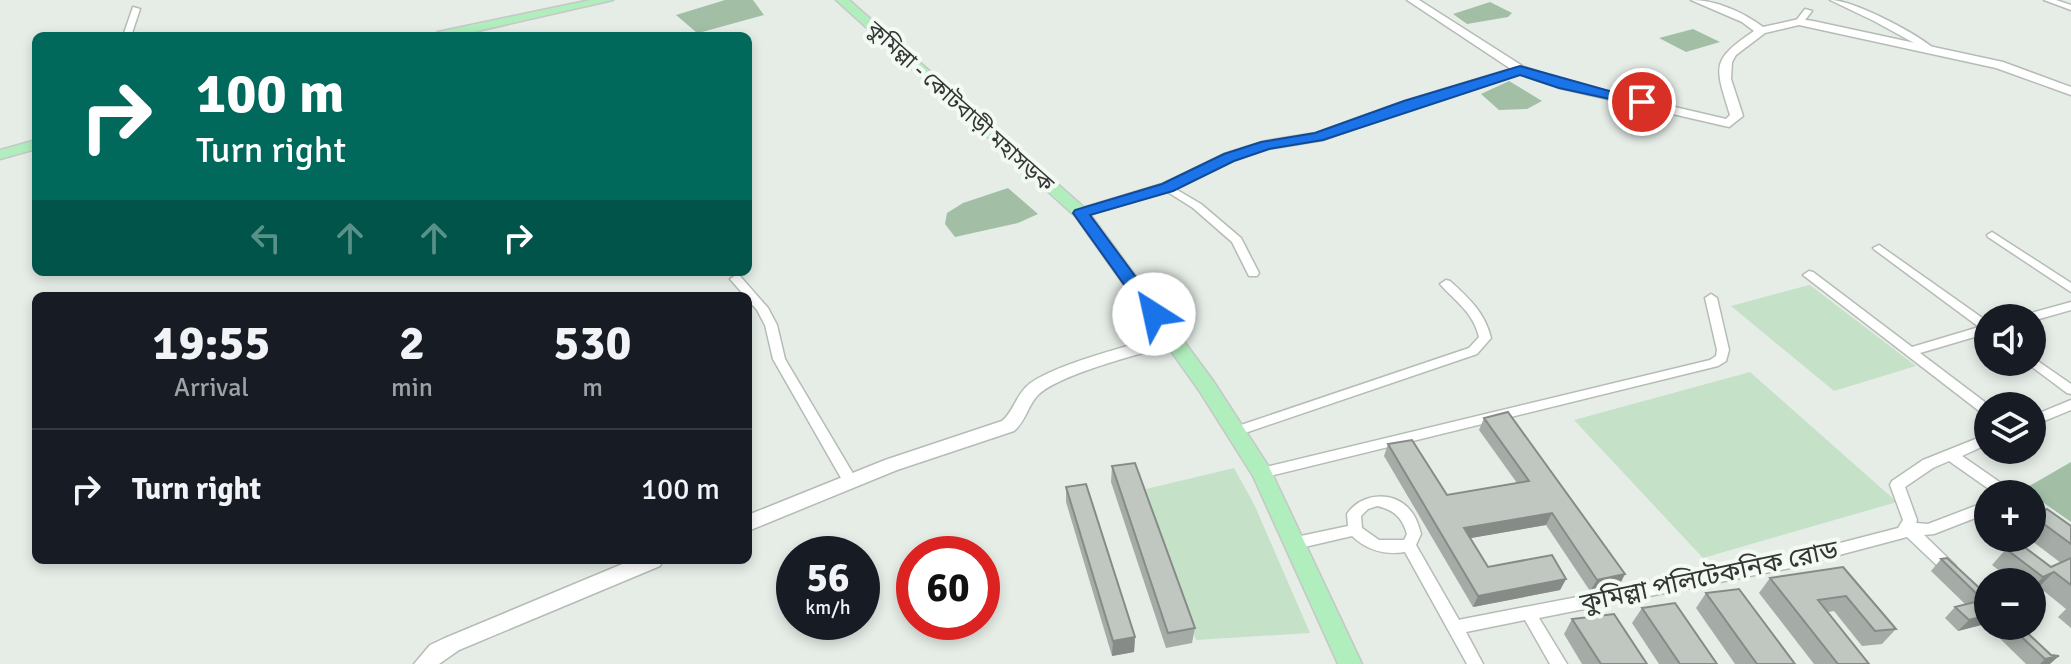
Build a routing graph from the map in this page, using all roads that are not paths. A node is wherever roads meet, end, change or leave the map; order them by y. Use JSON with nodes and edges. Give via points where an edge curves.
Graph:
{"nodes":[{"id":1,"x":607,"y":0,"type":"edge"},
{"id":2,"x":842,"y":0,"type":"edge"},
{"id":3,"x":1412,"y":0,"type":"edge"},
{"id":4,"x":1696,"y":0,"type":"edge"},
{"id":5,"x":1834,"y":0,"type":"edge"},
{"id":6,"x":2048,"y":0,"type":"edge"},
{"id":7,"x":2071,"y":8,"type":"edge"},
{"id":8,"x":136,"y":9,"type":"dead end"},
{"id":9,"x":1808,"y":11,"type":"dead end"},
{"id":10,"x":1799,"y":22,"type":"junction"},
{"id":11,"x":1761,"y":31,"type":"junction"},
{"id":12,"x":128,"y":32,"type":"edge"},
{"id":13,"x":457,"y":32,"type":"edge"},
{"id":14,"x":1928,"y":47,"type":"junction"},
{"id":15,"x":1520,"y":70,"type":"junction"},
{"id":16,"x":2067,"y":87,"type":"edge"},
{"id":17,"x":32,"y":145,"type":"edge"},
{"id":18,"x":0,"y":155,"type":"edge"},
{"id":19,"x":1167,"y":187,"type":"junction"},
{"id":20,"x":1081,"y":213,"type":"junction"},
{"id":21,"x":1992,"y":235,"type":"dead end"},
{"id":22,"x":1879,"y":248,"type":"dead end"},
{"id":23,"x":1253,"y":273,"type":"dead end"},
{"id":24,"x":1809,"y":275,"type":"dead end"},
{"id":25,"x":736,"y":279,"type":"dead end"},
{"id":26,"x":1446,"y":284,"type":"dead end"},
{"id":27,"x":2071,"y":288,"type":"edge"},
{"id":28,"x":748,"y":292,"type":"edge"},
{"id":29,"x":752,"y":297,"type":"edge"},
{"id":30,"x":1711,"y":298,"type":"dead end"},
{"id":31,"x":2071,"y":306,"type":"edge"},
{"id":32,"x":2046,"y":313,"type":"edge"},
{"id":33,"x":1974,"y":319,"type":"edge"},
{"id":34,"x":1974,"y":333,"type":"edge"},
{"id":35,"x":1172,"y":339,"type":"junction"},
{"id":36,"x":1911,"y":351,"type":"junction"},
{"id":37,"x":2046,"y":371,"type":"edge"},
{"id":38,"x":2071,"y":390,"type":"edge"},
{"id":39,"x":1974,"y":400,"type":"edge"},
{"id":40,"x":2071,"y":405,"type":"edge"},
{"id":41,"x":2046,"y":415,"type":"edge"},
{"id":42,"x":1237,"y":431,"type":"junction"},
{"id":43,"x":1974,"y":445,"type":"edge"},
{"id":44,"x":1951,"y":455,"type":"junction"},
{"id":45,"x":1262,"y":473,"type":"junction"},
{"id":46,"x":1986,"y":480,"type":"edge"},
{"id":47,"x":850,"y":481,"type":"junction"},
{"id":48,"x":1974,"y":512,"type":"edge"},
{"id":49,"x":752,"y":521,"type":"edge"},
{"id":50,"x":1906,"y":527,"type":"junction"},
{"id":51,"x":1355,"y":530,"type":"junction"},
{"id":52,"x":1296,"y":543,"type":"junction"},
{"id":53,"x":1409,"y":545,"type":"junction"},
{"id":54,"x":643,"y":564,"type":"edge"},
{"id":55,"x":1957,"y":576,"type":"edge"},
{"id":56,"x":1529,"y":614,"type":"junction"},
{"id":57,"x":1455,"y":627,"type":"junction"},
{"id":58,"x":425,"y":664,"type":"edge"},
{"id":59,"x":1350,"y":664,"type":"edge"},
{"id":60,"x":1475,"y":664,"type":"edge"},
{"id":61,"x":1559,"y":664,"type":"edge"}],
"edges":[{"from":1,"to":13,"type":"main road"},
{"from":2,"to":20,"type":"main road","name":"কুমিল্লা - কোটবাড়ী মহাসড়ক"},
{"from":3,"to":15,"type":"street"},
{"from":4,"to":11,"type":"street"},
{"from":5,"to":14,"type":"street"},
{"from":6,"to":7,"type":"street"},
{"from":8,"to":12,"type":"street"},
{"from":9,"to":10,"type":"street"},
{"from":10,"to":11,"type":"street"},
{"from":10,"to":14,"type":"street"},
{"from":11,"to":15,"type":"street","via":[[1726,63],[1724,82],[1737,116],[1729,123]]},
{"from":14,"to":16,"type":"street"},
{"from":15,"to":19,"type":"street","via":[[1318,137],[1229,157]]},
{"from":17,"to":18,"type":"main road"},
{"from":19,"to":20,"type":"street"},
{"from":19,"to":23,"type":"street","via":[[1237,240]]},
{"from":20,"to":35,"type":"main road","name":"কুমিল্লা - কোটবাড়ী মহাসড়ক"},
{"from":21,"to":27,"type":"street"},
{"from":22,"to":33,"type":"street"},
{"from":24,"to":36,"type":"street"},
{"from":25,"to":28,"type":"street"},
{"from":26,"to":42,"type":"street","via":[[1482,320],[1485,338],[1473,351]]},
{"from":29,"to":47,"type":"street","via":[[771,325],[779,359]]},
{"from":30,"to":45,"type":"street","via":[[1723,350],[1714,363]]},
{"from":31,"to":32,"type":"street"},
{"from":34,"to":36,"type":"street"},
{"from":35,"to":42,"type":"main road","name":"কুমিল্লা - কোটবাড়ী মহাসড়ক"},
{"from":35,"to":47,"type":"street","via":[[1037,387],[1008,426]]},
{"from":36,"to":39,"type":"street"},
{"from":37,"to":38,"type":"street"},
{"from":40,"to":41,"type":"street"},
{"from":42,"to":45,"type":"main road","name":"কুমিল্লা - কোটবাড়ী মহাসড়ক"},
{"from":43,"to":44,"type":"street"},
{"from":44,"to":46,"type":"street"},
{"from":44,"to":50,"type":"street","via":[[1897,485],[1910,520]]},
{"from":45,"to":52,"type":"main road","name":"কুমিল্লা - কোটবাড়ী মহাসড়ক"},
{"from":47,"to":49,"type":"street"},
{"from":48,"to":50,"type":"street","name":"কুমিল্লা পলিটেকনিক রোড","via":[[1929,530]]},
{"from":50,"to":55,"type":"street"},
{"from":50,"to":56,"type":"street","name":"কুমিল্লা পলিটেকনিক রোড","via":[[1726,582]]},
{"from":51,"to":52,"type":"street"},
{"from":51,"to":53,"type":"street","via":[[1375,546]]},
{"from":51,"to":53,"type":"street","via":[[1354,514],[1363,505],[1396,505],[1410,516],[1414,534]]},
{"from":52,"to":59,"type":"main road","name":"কুমিল্লা - কোটবাড়ী মহাসড়ক"},
{"from":53,"to":57,"type":"street"},
{"from":54,"to":58,"type":"street","via":[[452,644]]},
{"from":56,"to":57,"type":"street","name":"কুমিল্লা পলিটেকনিক রোড"},
{"from":56,"to":61,"type":"street"},
{"from":57,"to":60,"type":"street"}]}
